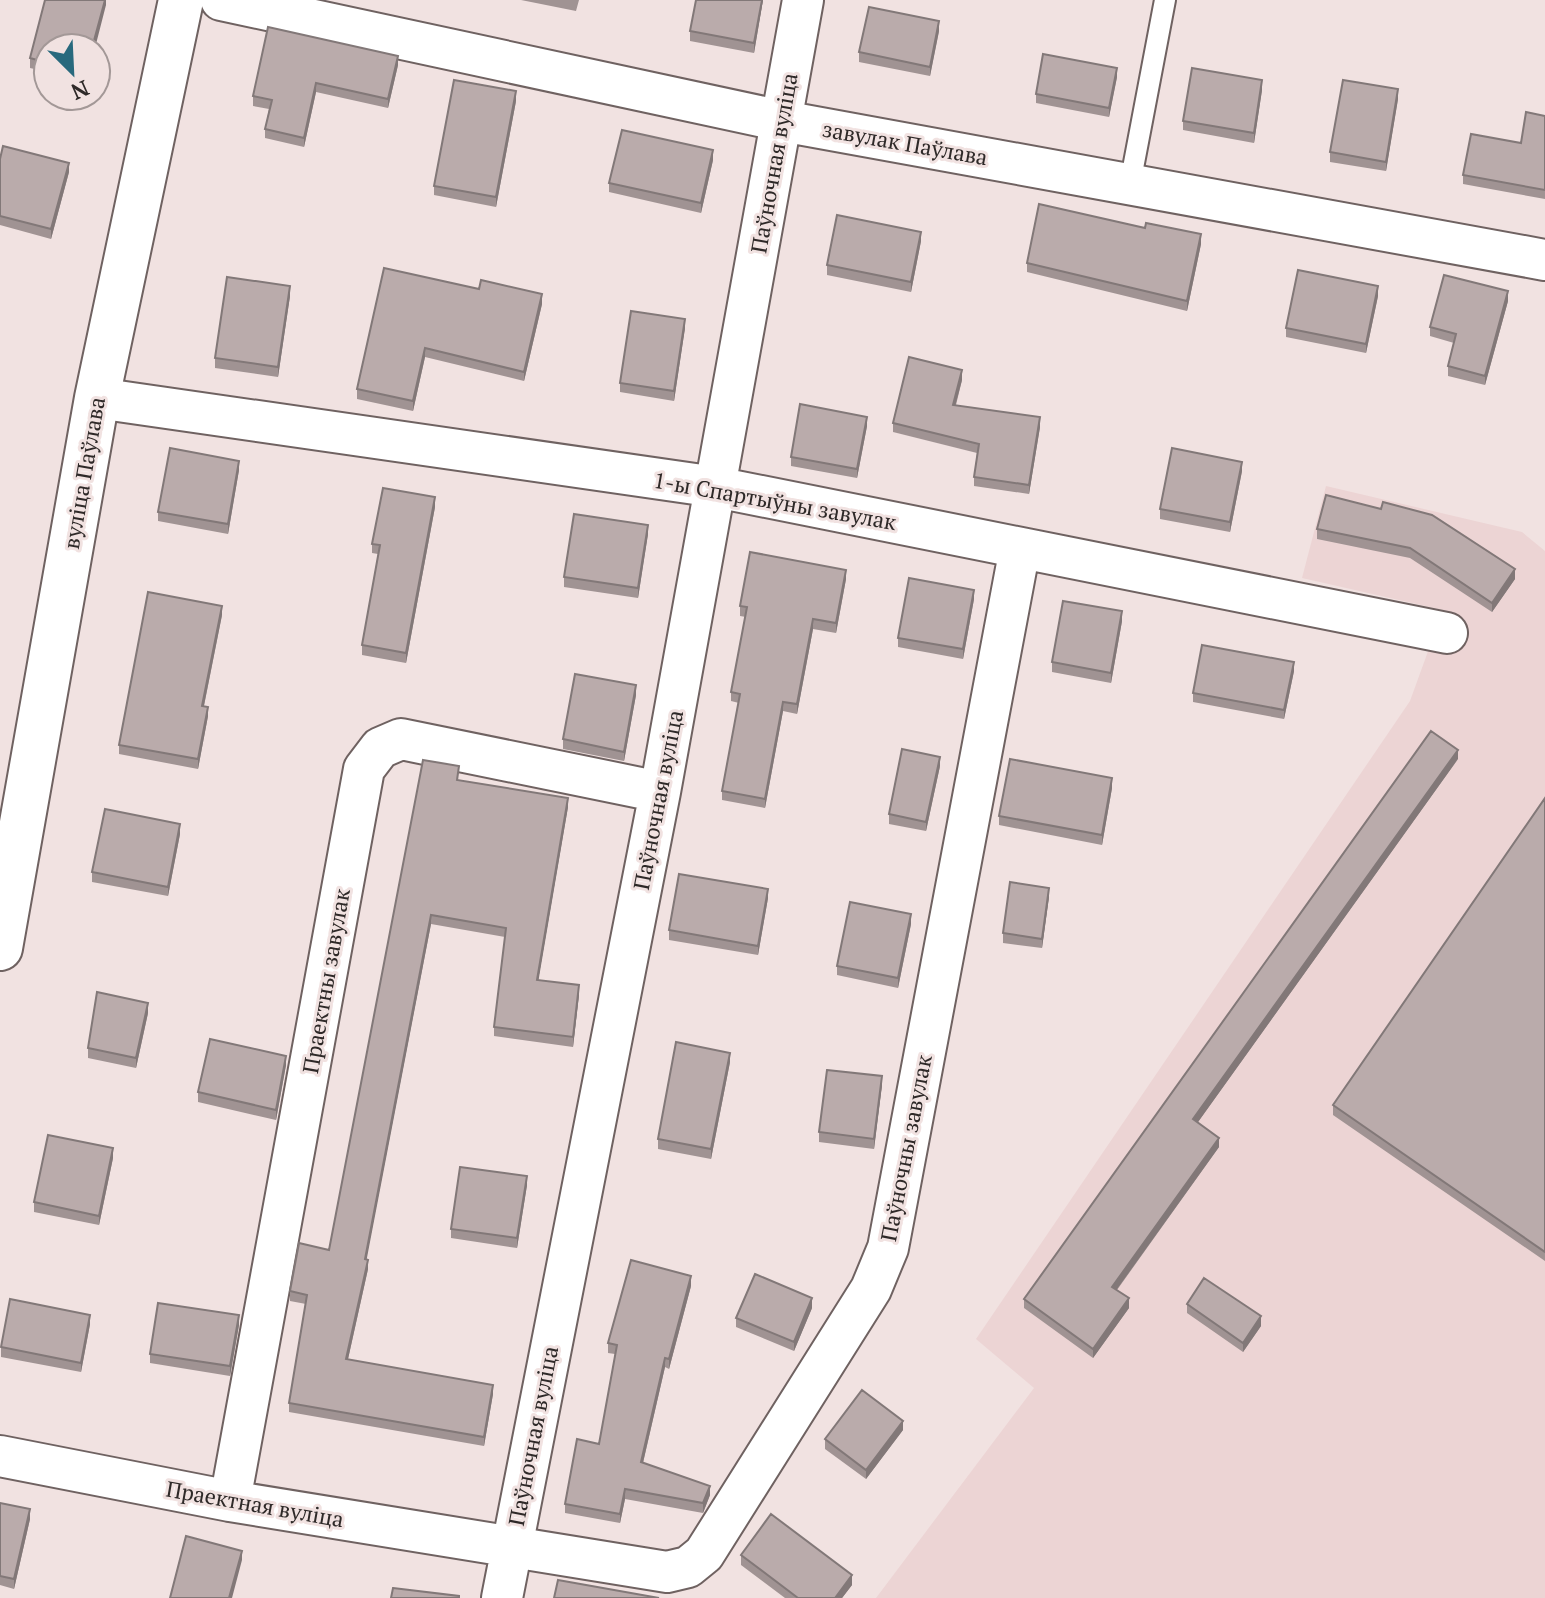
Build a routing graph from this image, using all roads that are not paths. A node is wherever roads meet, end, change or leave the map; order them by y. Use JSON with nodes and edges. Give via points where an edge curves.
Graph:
{"nodes":[{"id":1,"x":181,"y":0,"type":"edge"},
{"id":2,"x":221,"y":0,"type":"edge"},
{"id":3,"x":803,"y":0,"type":"edge"},
{"id":4,"x":1165,"y":0,"type":"edge"},
{"id":5,"x":782,"y":121,"type":"junction"},
{"id":6,"x":1130,"y":184,"type":"junction"},
{"id":7,"x":1545,"y":260,"type":"edge"},
{"id":8,"x":97,"y":398,"type":"junction"},
{"id":9,"x":716,"y":487,"type":"junction"},
{"id":10,"x":1020,"y":548,"type":"junction"},
{"id":11,"x":1447,"y":633,"type":"dead end"},
{"id":12,"x":660,"y":792,"type":"junction"},
{"id":13,"x":0,"y":948,"type":"edge"},
{"id":14,"x":0,"y":1456,"type":"edge"},
{"id":15,"x":230,"y":1501,"type":"junction"},
{"id":16,"x":511,"y":1548,"type":"junction"},
{"id":17,"x":502,"y":1598,"type":"edge"}],
"edges":[{"from":1,"to":8,"type":"street","name":"вуліца Паўлава"},
{"from":2,"to":5,"type":"street","name":"завулак Паўлава"},
{"from":3,"to":5,"type":"street","name":"Паўночная вуліца"},
{"from":4,"to":6,"type":"lane"},
{"from":5,"to":6,"type":"street","name":"завулак Паўлава"},
{"from":5,"to":9,"type":"street","name":"Паўночная вуліца"},
{"from":6,"to":7,"type":"street","name":"завулак Паўлава"},
{"from":8,"to":9,"type":"street","name":"1-ы Спартыўны завулак"},
{"from":8,"to":13,"type":"street","name":"вуліца Паўлава"},
{"from":9,"to":10,"type":"street","name":"1-ы Спартыўны завулак"},
{"from":9,"to":12,"type":"street","name":"Паўночная вуліца"},
{"from":10,"to":11,"type":"street","name":"1-ы Спартыўны завулак"},
{"from":10,"to":16,"type":"street","name":"Паўночны завулак","via":[[888,1248],[871,1289],[704,1554],[688,1567],[667,1572]]},
{"from":12,"to":15,"type":"street","name":"Праектны завулак","via":[[401,739],[380,748],[364,769]]},
{"from":12,"to":16,"type":"street","name":"Паўночная вуліца"},
{"from":14,"to":15,"type":"street","name":"Праектная вуліца"},
{"from":15,"to":16,"type":"street","name":"Праектная вуліца"},
{"from":16,"to":17,"type":"street","name":"Паўночная вуліца"}]}
